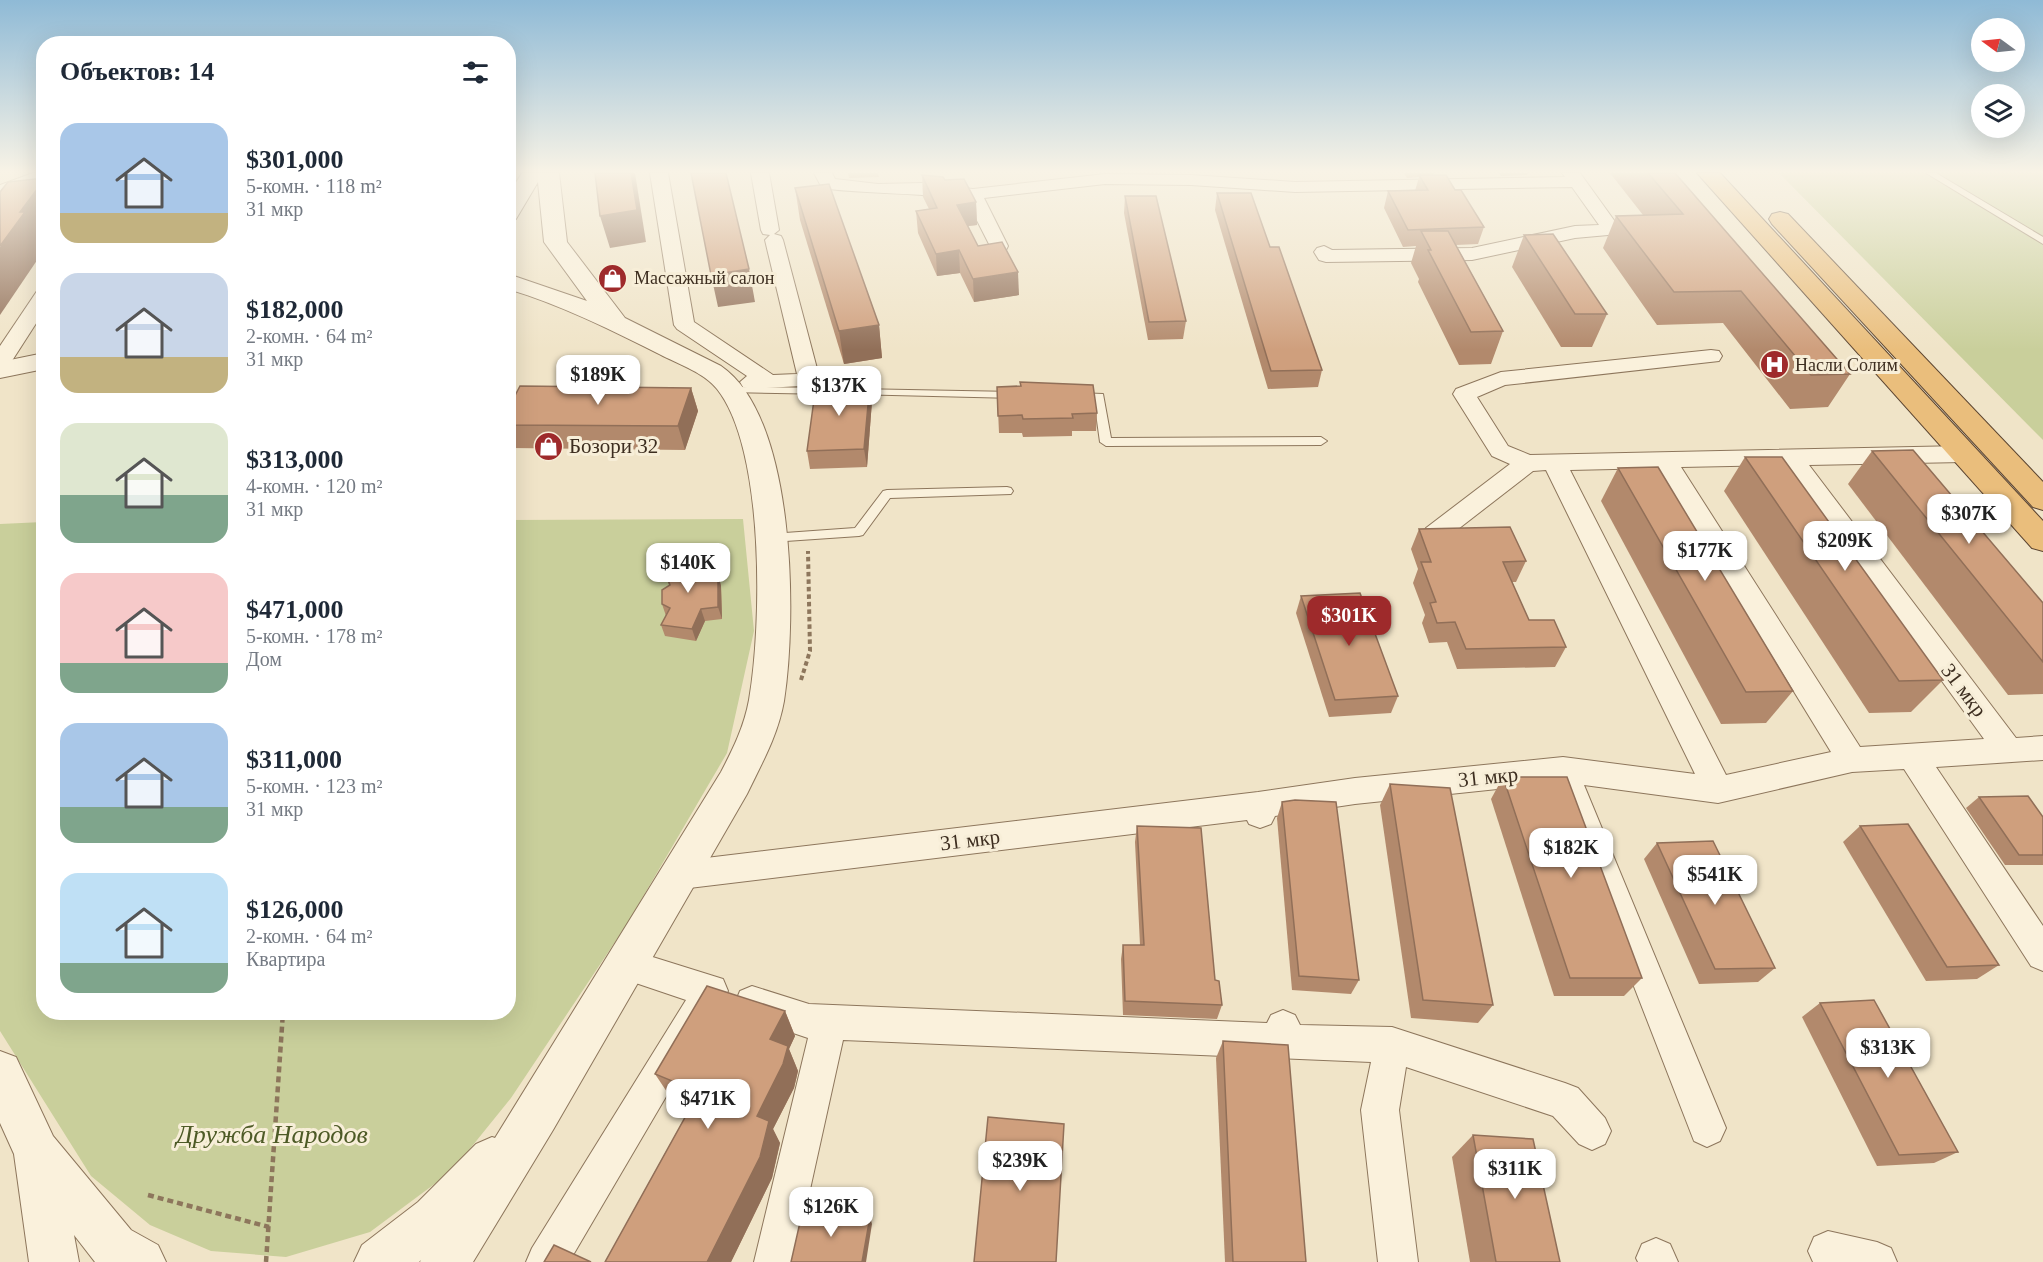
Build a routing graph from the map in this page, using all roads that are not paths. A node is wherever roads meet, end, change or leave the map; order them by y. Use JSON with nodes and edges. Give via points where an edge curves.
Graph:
{"nodes":[{"id":1,"x":555,"y":232,"type":"edge"},
{"id":2,"x":669,"y":232,"type":"edge"},
{"id":3,"x":771,"y":232,"type":"edge"},
{"id":4,"x":992,"y":232,"type":"edge"},
{"id":5,"x":1577,"y":232,"type":"edge"},
{"id":6,"x":1762,"y":232,"type":"edge"},
{"id":7,"x":1792,"y":232,"type":"edge"},
{"id":8,"x":2028,"y":232,"type":"edge"},
{"id":9,"x":2043,"y":241,"type":"edge"},
{"id":10,"x":999,"y":246,"type":"edge"},
{"id":11,"x":1325,"y":254,"type":"dead end"},
{"id":12,"x":516,"y":283,"type":"edge"},
{"id":13,"x":36,"y":307,"type":"edge"},
{"id":14,"x":1830,"y":307,"type":"junction"},
{"id":15,"x":618,"y":324,"type":"junction"},
{"id":16,"x":1711,"y":356,"type":"dead end"},
{"id":17,"x":0,"y":362,"type":"edge"},
{"id":18,"x":36,"y":363,"type":"edge"},
{"id":19,"x":0,"y":370,"type":"edge"},
{"id":20,"x":768,"y":381,"type":"junction"},
{"id":21,"x":730,"y":386,"type":"junction"},
{"id":22,"x":1028,"y":395,"type":"edge"},
{"id":23,"x":1064,"y":395,"type":"edge"},
{"id":24,"x":1321,"y":441,"type":"dead end"},
{"id":25,"x":1963,"y":454,"type":"junction"},
{"id":26,"x":1791,"y":458,"type":"junction"},
{"id":27,"x":1664,"y":460,"type":"junction"},
{"id":28,"x":1554,"y":462,"type":"junction"},
{"id":29,"x":1527,"y":463,"type":"junction"},
{"id":30,"x":1007,"y":491,"type":"dead end"},
{"id":31,"x":2043,"y":500,"type":"edge"},
{"id":32,"x":1435,"y":534,"type":"edge"},
{"id":33,"x":786,"y":537,"type":"junction"},
{"id":34,"x":2043,"y":540,"type":"edge"},
{"id":35,"x":2043,"y":547,"type":"edge"},
{"id":36,"x":2008,"y":748,"type":"junction"},
{"id":37,"x":2043,"y":748,"type":"edge"},
{"id":38,"x":1912,"y":756,"type":"junction"},
{"id":39,"x":1852,"y":760,"type":"junction"},
{"id":40,"x":1563,"y":770,"type":"junction"},
{"id":41,"x":1718,"y":790,"type":"junction"},
{"id":42,"x":681,"y":875,"type":"junction"},
{"id":43,"x":2043,"y":955,"type":"edge"},
{"id":44,"x":627,"y":965,"type":"junction"},
{"id":45,"x":711,"y":991,"type":"junction"},
{"id":46,"x":829,"y":1022,"type":"junction"},
{"id":47,"x":1392,"y":1045,"type":"junction"},
{"id":48,"x":0,"y":1073,"type":"edge"},
{"id":49,"x":537,"y":1114,"type":"junction"},
{"id":50,"x":1707,"y":1128,"type":"dead end"},
{"id":51,"x":1592,"y":1131,"type":"dead end"},
{"id":52,"x":38,"y":1152,"type":"junction"},
{"id":53,"x":54,"y":1262,"type":"edge"},
{"id":54,"x":141,"y":1262,"type":"edge"},
{"id":55,"x":379,"y":1262,"type":"edge"},
{"id":56,"x":445,"y":1262,"type":"edge"},
{"id":57,"x":546,"y":1262,"type":"edge"},
{"id":58,"x":774,"y":1262,"type":"edge"},
{"id":59,"x":1398,"y":1262,"type":"edge"}],
"edges":[{"from":1,"to":15,"type":"street","via":[[556,242]]},
{"from":2,"to":20,"type":"street","via":[[684,325]]},
{"from":3,"to":20,"type":"street","via":[[809,380]]},
{"from":4,"to":10,"type":"street"},
{"from":5,"to":11,"type":"street","via":[[1472,254]]},
{"from":6,"to":14,"type":"highway"},
{"from":7,"to":31,"type":"highway"},
{"from":8,"to":9,"type":"lane"},
{"from":12,"to":15,"type":"street"},
{"from":13,"to":17,"type":"street"},
{"from":14,"to":25,"type":"highway"},
{"from":14,"to":35,"type":"lane"},
{"from":15,"to":21,"type":"street","via":[[710,370]]},
{"from":16,"to":29,"type":"street","via":[[1501,379],[1464,394],[1500,452]]},
{"from":18,"to":19,"type":"street"},
{"from":20,"to":21,"type":"street"},
{"from":21,"to":22,"type":"lane"},
{"from":21,"to":33,"type":"street","via":[[742,404]]},
{"from":23,"to":24,"type":"lane","via":[[1099,396],[1106,442]]},
{"from":25,"to":26,"type":"street"},
{"from":25,"to":34,"type":"highway"},
{"from":26,"to":27,"type":"street"},
{"from":26,"to":36,"type":"street","name":"31 мкр"},
{"from":27,"to":28,"type":"street"},
{"from":27,"to":39,"type":"street"},
{"from":28,"to":29,"type":"street"},
{"from":28,"to":41,"type":"street"},
{"from":29,"to":32,"type":"street"},
{"from":30,"to":33,"type":"lane","via":[[887,494],[859,532]]},
{"from":33,"to":42,"type":"street","via":[[759,734]]},
{"from":36,"to":37,"type":"street","name":"31 мкр"},
{"from":36,"to":38,"type":"street","name":"31 мкр"},
{"from":38,"to":39,"type":"street","name":"31 мкр"},
{"from":38,"to":43,"type":"street"},
{"from":39,"to":41,"type":"street","name":"31 мкр"},
{"from":40,"to":41,"type":"street","name":"31 мкр"},
{"from":40,"to":42,"type":"street","name":"31 мкр","via":[[1355,791],[1259,810]]},
{"from":40,"to":50,"type":"street"},
{"from":42,"to":44,"type":"street"},
{"from":44,"to":45,"type":"street"},
{"from":44,"to":49,"type":"street"},
{"from":45,"to":46,"type":"street","via":[[808,1021]]},
{"from":45,"to":57,"type":"street"},
{"from":46,"to":47,"type":"street","via":[[1284,1034]]},
{"from":46,"to":58,"type":"street"},
{"from":47,"to":51,"type":"street","via":[[1565,1101]]},
{"from":47,"to":59,"type":"street","via":[[1380,1110]]},
{"from":48,"to":52,"type":"street"},
{"from":49,"to":55,"type":"street","via":[[435,1219]]},
{"from":49,"to":56,"type":"street"},
{"from":52,"to":53,"type":"street"},
{"from":52,"to":54,"type":"street","via":[[114,1247]]}]}
